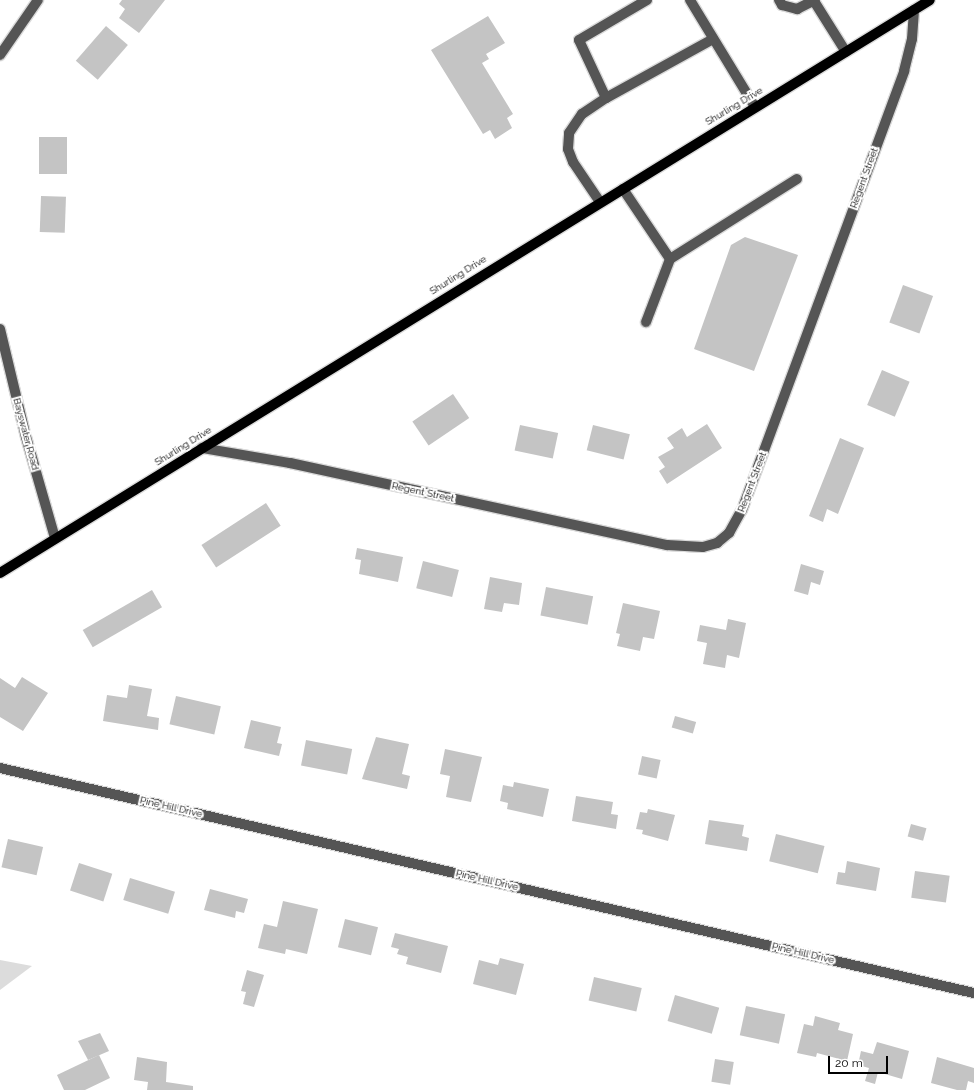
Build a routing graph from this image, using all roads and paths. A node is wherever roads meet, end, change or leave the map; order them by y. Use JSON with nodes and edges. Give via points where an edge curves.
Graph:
{"nodes":[{"id":1,"x":38,"y":0,"type":"edge"},
{"id":2,"x":647,"y":0,"type":"edge"},
{"id":3,"x":690,"y":0,"type":"edge"},
{"id":4,"x":779,"y":0,"type":"edge"},
{"id":5,"x":814,"y":0,"type":"edge"},
{"id":6,"x":930,"y":0,"type":"edge"},
{"id":7,"x":914,"y":10,"type":"junction"},
{"id":8,"x":713,"y":39,"type":"junction"},
{"id":9,"x":846,"y":52,"type":"junction"},
{"id":10,"x":0,"y":54,"type":"edge"},
{"id":11,"x":606,"y":98,"type":"junction"},
{"id":12,"x":755,"y":108,"type":"junction"},
{"id":13,"x":797,"y":179,"type":"dead end"},
{"id":14,"x":623,"y":188,"type":"junction"},
{"id":15,"x":600,"y":202,"type":"junction"},
{"id":16,"x":670,"y":259,"type":"junction"},
{"id":17,"x":646,"y":322,"type":"dead end"},
{"id":18,"x":0,"y":329,"type":"edge"},
{"id":19,"x":202,"y":448,"type":"junction"},
{"id":20,"x":55,"y":538,"type":"junction"},
{"id":21,"x":0,"y":573,"type":"edge"},
{"id":22,"x":0,"y":768,"type":"edge"},
{"id":23,"x":974,"y":993,"type":"edge"}],
"edges":[{"from":1,"to":10,"type":"street"},
{"from":2,"to":11,"type":"street","via":[[579,40]]},
{"from":3,"to":8,"type":"street"},
{"from":4,"to":5,"type":"street","via":[[782,5],[797,9]]},
{"from":5,"to":9,"type":"street"},
{"from":6,"to":7,"type":"main road","name":"Shurling Drive"},
{"from":7,"to":9,"type":"main road","name":"Shurling Drive"},
{"from":7,"to":19,"type":"street","name":"Regent Street","via":[[912,39],[904,71],[742,510],[728,533],[717,542],[703,546],[666,545],[290,463]]},
{"from":8,"to":11,"type":"street"},
{"from":8,"to":12,"type":"street"},
{"from":9,"to":12,"type":"main road","name":"Shurling Drive"},
{"from":11,"to":15,"type":"street","via":[[582,114],[569,133],[568,143],[573,162]]},
{"from":12,"to":14,"type":"main road","name":"Shurling Drive"},
{"from":13,"to":16,"type":"street"},
{"from":14,"to":15,"type":"main road","name":"Shurling Drive"},
{"from":14,"to":16,"type":"street"},
{"from":15,"to":19,"type":"main road","name":"Shurling Drive"},
{"from":16,"to":17,"type":"street"},
{"from":18,"to":20,"type":"street","name":"Bayswater Road","via":[[26,437]]},
{"from":19,"to":20,"type":"main road","name":"Shurling Drive"},
{"from":20,"to":21,"type":"main road","name":"Shurling Drive"},
{"from":22,"to":23,"type":"street","name":"Pine Hill Drive"}]}
